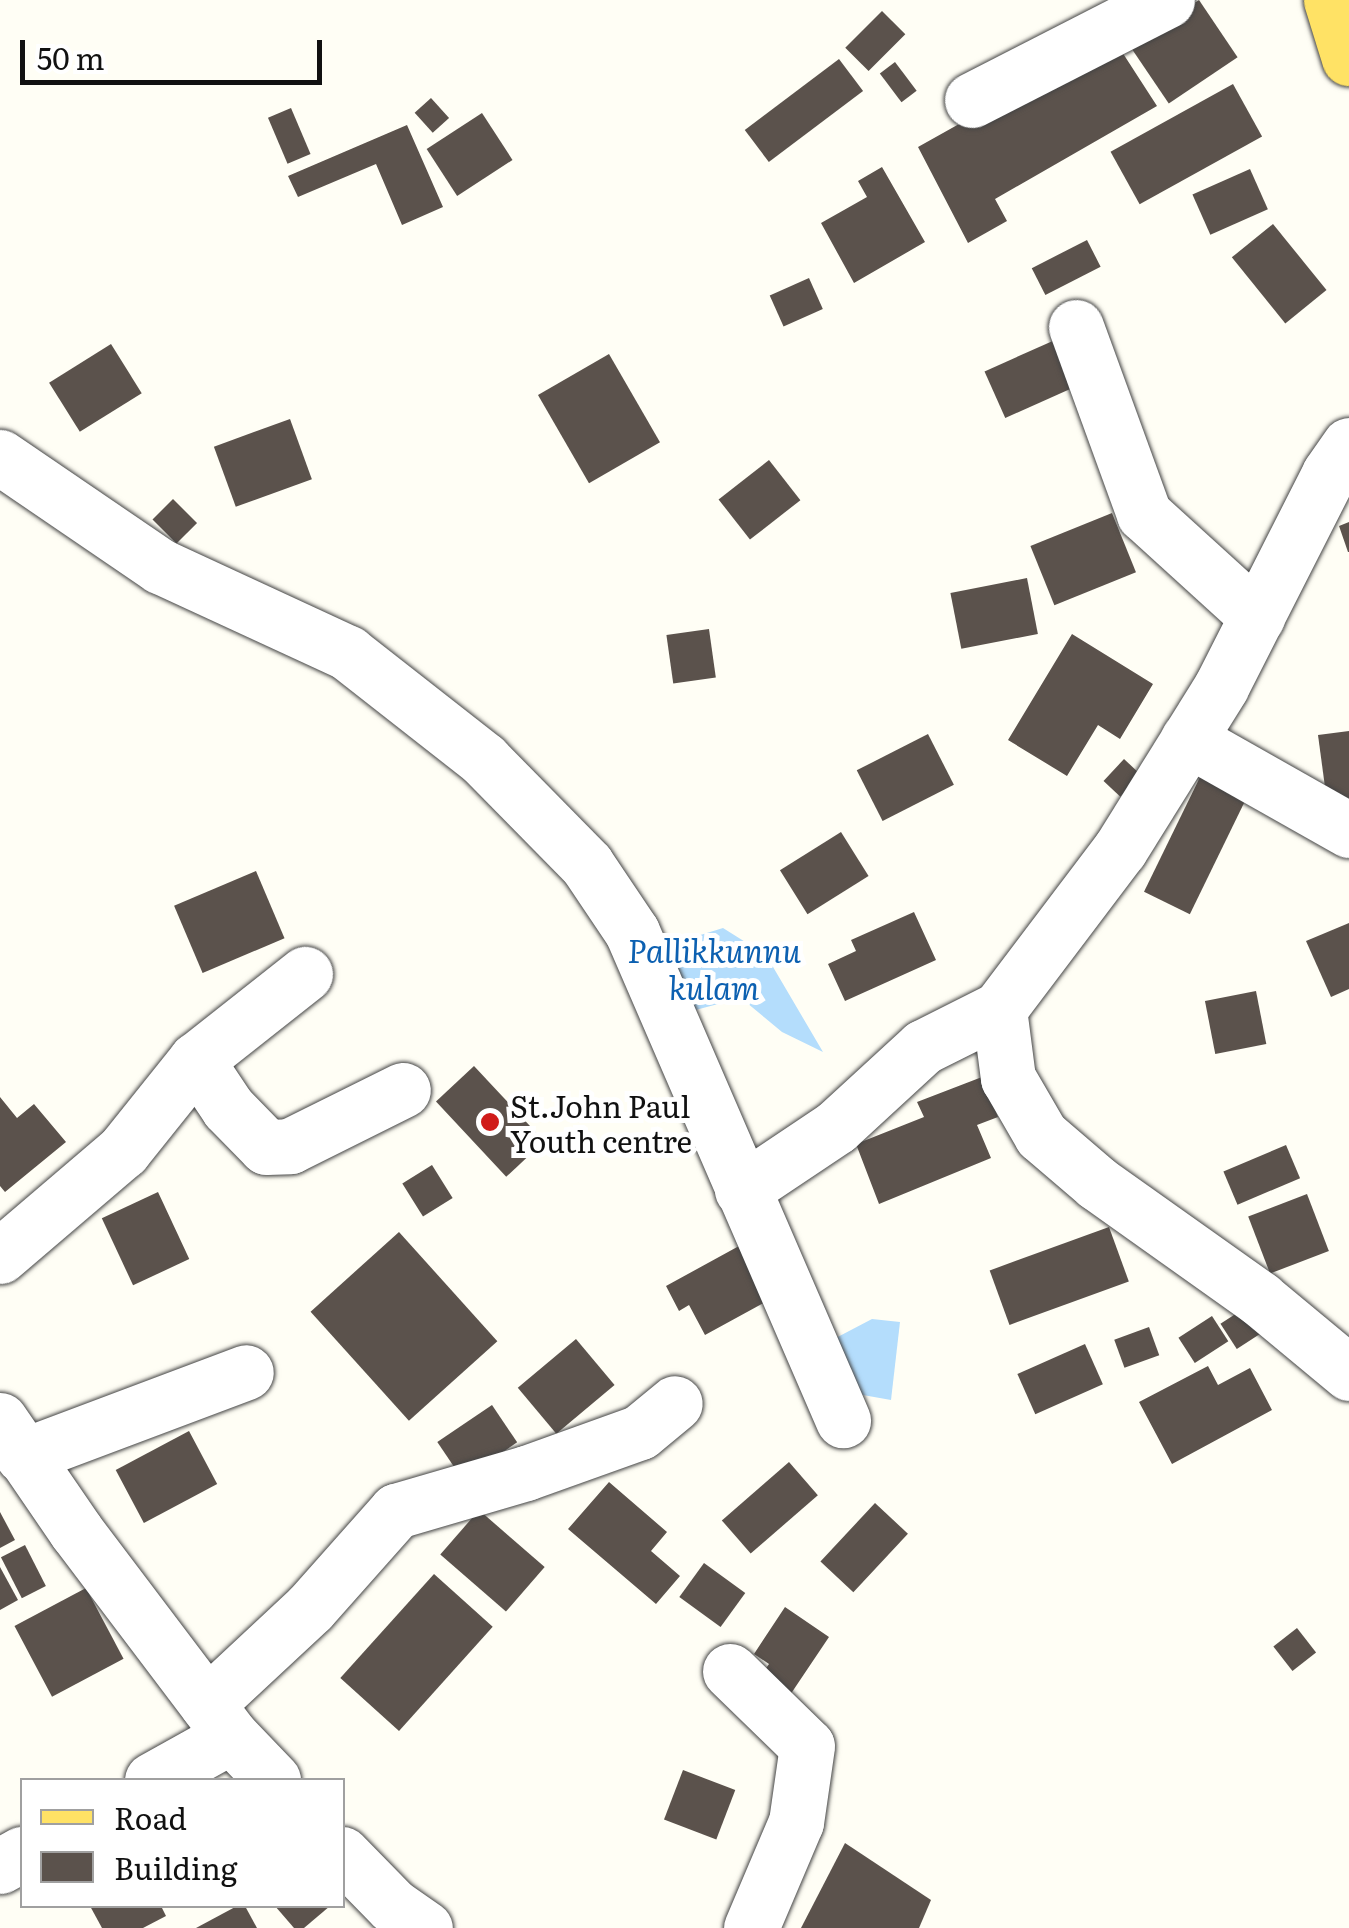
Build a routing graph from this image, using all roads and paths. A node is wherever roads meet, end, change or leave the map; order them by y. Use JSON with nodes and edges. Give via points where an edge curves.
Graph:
{"nodes":[{"id":1,"x":1167,"y":0,"type":"edge"},
{"id":2,"x":1331,"y":0,"type":"edge"},
{"id":3,"x":1349,"y":58,"type":"edge"},
{"id":4,"x":972,"y":100,"type":"dead end"},
{"id":5,"x":1076,"y":327,"type":"dead end"},
{"id":6,"x":1349,"y":444,"type":"edge"},
{"id":7,"x":0,"y":457,"type":"edge"},
{"id":8,"x":1256,"y":617,"type":"junction"},
{"id":9,"x":1188,"y":739,"type":"junction"},
{"id":10,"x":1349,"y":830,"type":"edge"},
{"id":11,"x":305,"y":974,"type":"dead end"},
{"id":12,"x":999,"y":1009,"type":"junction"},
{"id":13,"x":196,"y":1060,"type":"junction"},
{"id":14,"x":403,"y":1090,"type":"dead end"},
{"id":15,"x":742,"y":1190,"type":"junction"},
{"id":16,"x":0,"y":1256,"type":"edge"},
{"id":17,"x":246,"y":1372,"type":"dead end"},
{"id":18,"x":1349,"y":1373,"type":"edge"},
{"id":19,"x":674,"y":1402,"type":"dead end"},
{"id":20,"x":843,"y":1420,"type":"dead end"},
{"id":21,"x":11,"y":1438,"type":"edge"},
{"id":22,"x":730,"y":1671,"type":"dead end"},
{"id":23,"x":219,"y":1720,"type":"junction"},
{"id":24,"x":154,"y":1778,"type":"edge"},
{"id":25,"x":271,"y":1778,"type":"edge"},
{"id":26,"x":345,"y":1858,"type":"edge"},
{"id":27,"x":393,"y":1921,"type":"edge"},
{"id":28,"x":751,"y":1928,"type":"edge"}],
"edges":[{"from":1,"to":4,"type":"street"},
{"from":2,"to":3,"type":"main road"},
{"from":5,"to":8,"type":"street","via":[[1144,514]]},
{"from":6,"to":8,"type":"street"},
{"from":7,"to":15,"type":"street","via":[[160,566],[348,653],[483,759],[587,865],[632,932]]},
{"from":8,"to":9,"type":"street"},
{"from":9,"to":10,"type":"street"},
{"from":9,"to":12,"type":"street","via":[[1120,848]]},
{"from":11,"to":13,"type":"street"},
{"from":12,"to":15,"type":"street","via":[[923,1047],[836,1127]]},
{"from":12,"to":18,"type":"street","via":[[1008,1078],[1042,1135],[1097,1184],[1260,1299]]},
{"from":13,"to":14,"type":"street","via":[[266,1148],[290,1146]]},
{"from":13,"to":16,"type":"street","via":[[122,1151]]},
{"from":15,"to":20,"type":"street"},
{"from":17,"to":21,"type":"street"},
{"from":19,"to":23,"type":"street","via":[[640,1432],[396,1511]]},
{"from":21,"to":23,"type":"street"},
{"from":22,"to":28,"type":"street","via":[[807,1746],[796,1822]]},
{"from":23,"to":24,"type":"street"},
{"from":23,"to":25,"type":"street"},
{"from":26,"to":27,"type":"street"}]}
